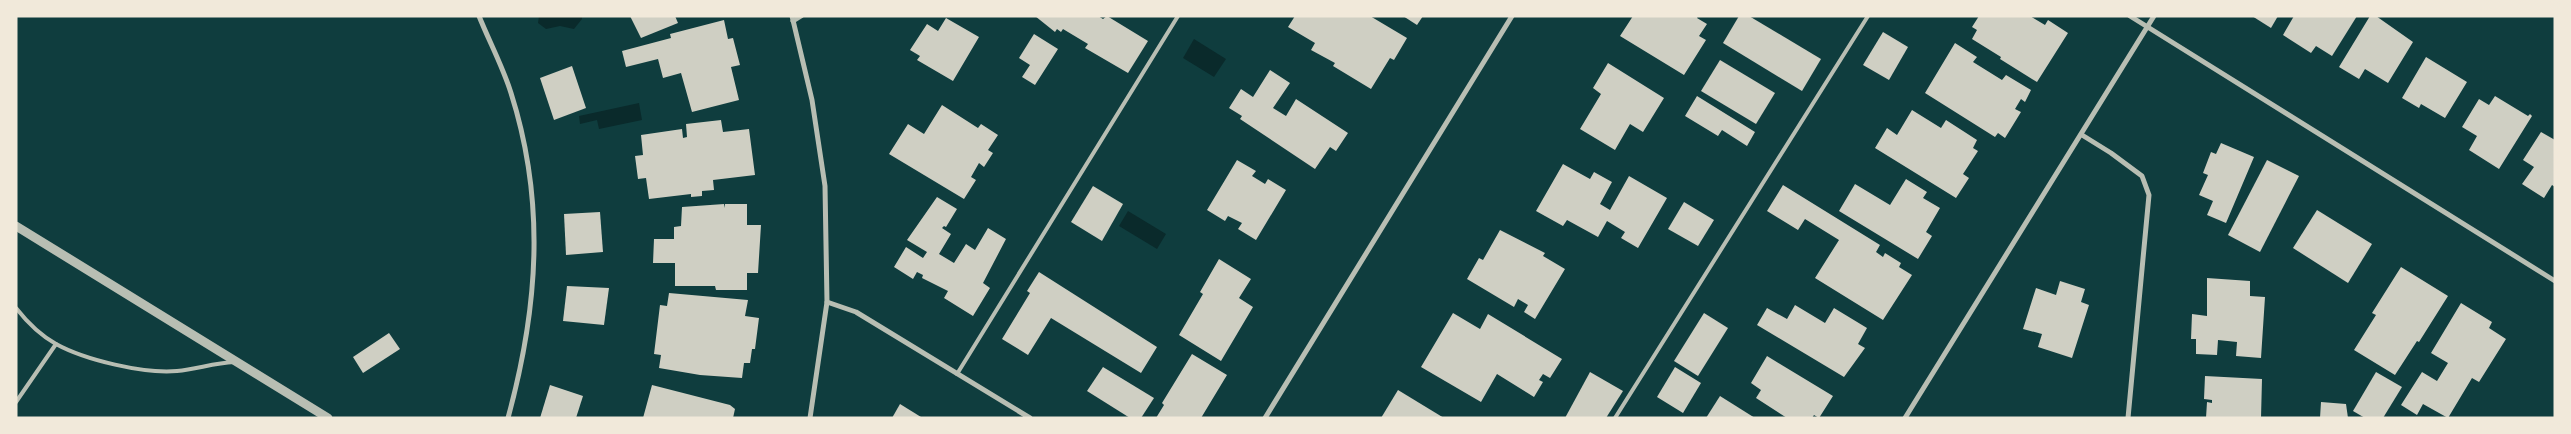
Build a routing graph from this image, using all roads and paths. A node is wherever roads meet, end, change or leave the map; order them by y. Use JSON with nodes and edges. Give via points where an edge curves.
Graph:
{"nodes":[{"id":1,"x":479,"y":16,"type":"edge"},
{"id":2,"x":801,"y":16,"type":"edge"},
{"id":3,"x":1178,"y":16,"type":"edge"},
{"id":4,"x":1512,"y":16,"type":"edge"},
{"id":5,"x":1868,"y":16,"type":"edge"},
{"id":6,"x":2130,"y":16,"type":"edge"},
{"id":7,"x":2154,"y":16,"type":"edge"},
{"id":8,"x":793,"y":18,"type":"edge"},
{"id":9,"x":2148,"y":26,"type":"junction"},
{"id":10,"x":2082,"y":135,"type":"junction"},
{"id":11,"x":16,"y":226,"type":"edge"},
{"id":12,"x":2555,"y":281,"type":"edge"},
{"id":13,"x":827,"y":302,"type":"junction"},
{"id":14,"x":16,"y":308,"type":"edge"},
{"id":15,"x":56,"y":344,"type":"junction"},
{"id":16,"x":236,"y":362,"type":"junction"},
{"id":17,"x":957,"y":374,"type":"junction"},
{"id":18,"x":16,"y":402,"type":"edge"},
{"id":19,"x":328,"y":418,"type":"edge"},
{"id":20,"x":508,"y":418,"type":"edge"},
{"id":21,"x":810,"y":418,"type":"edge"},
{"id":22,"x":1030,"y":418,"type":"edge"},
{"id":23,"x":1265,"y":418,"type":"edge"},
{"id":24,"x":1615,"y":418,"type":"edge"},
{"id":25,"x":1905,"y":418,"type":"edge"},
{"id":26,"x":2128,"y":418,"type":"edge"}],
"edges":[{"from":1,"to":20,"type":"street","via":[[513,100],[525,142],[535,216],[533,295],[525,351]]},
{"from":2,"to":8,"type":"street"},
{"from":3,"to":17,"type":"lane"},
{"from":4,"to":23,"type":"street"},
{"from":5,"to":24,"type":"lane"},
{"from":6,"to":9,"type":"street"},
{"from":7,"to":9,"type":"street"},
{"from":8,"to":13,"type":"street","via":[[812,100],[825,186]]},
{"from":9,"to":10,"type":"street"},
{"from":9,"to":12,"type":"street"},
{"from":10,"to":25,"type":"street"},
{"from":10,"to":26,"type":"street","via":[[2142,176],[2149,195]]},
{"from":11,"to":16,"type":"street"},
{"from":13,"to":17,"type":"street","via":[[856,312]]},
{"from":13,"to":21,"type":"street"},
{"from":14,"to":15,"type":"lane","via":[[27,322]]},
{"from":15,"to":16,"type":"lane","via":[[94,359],[144,369],[177,371],[212,363]]},
{"from":15,"to":18,"type":"lane"},
{"from":16,"to":19,"type":"street"},
{"from":17,"to":22,"type":"street"}]}
